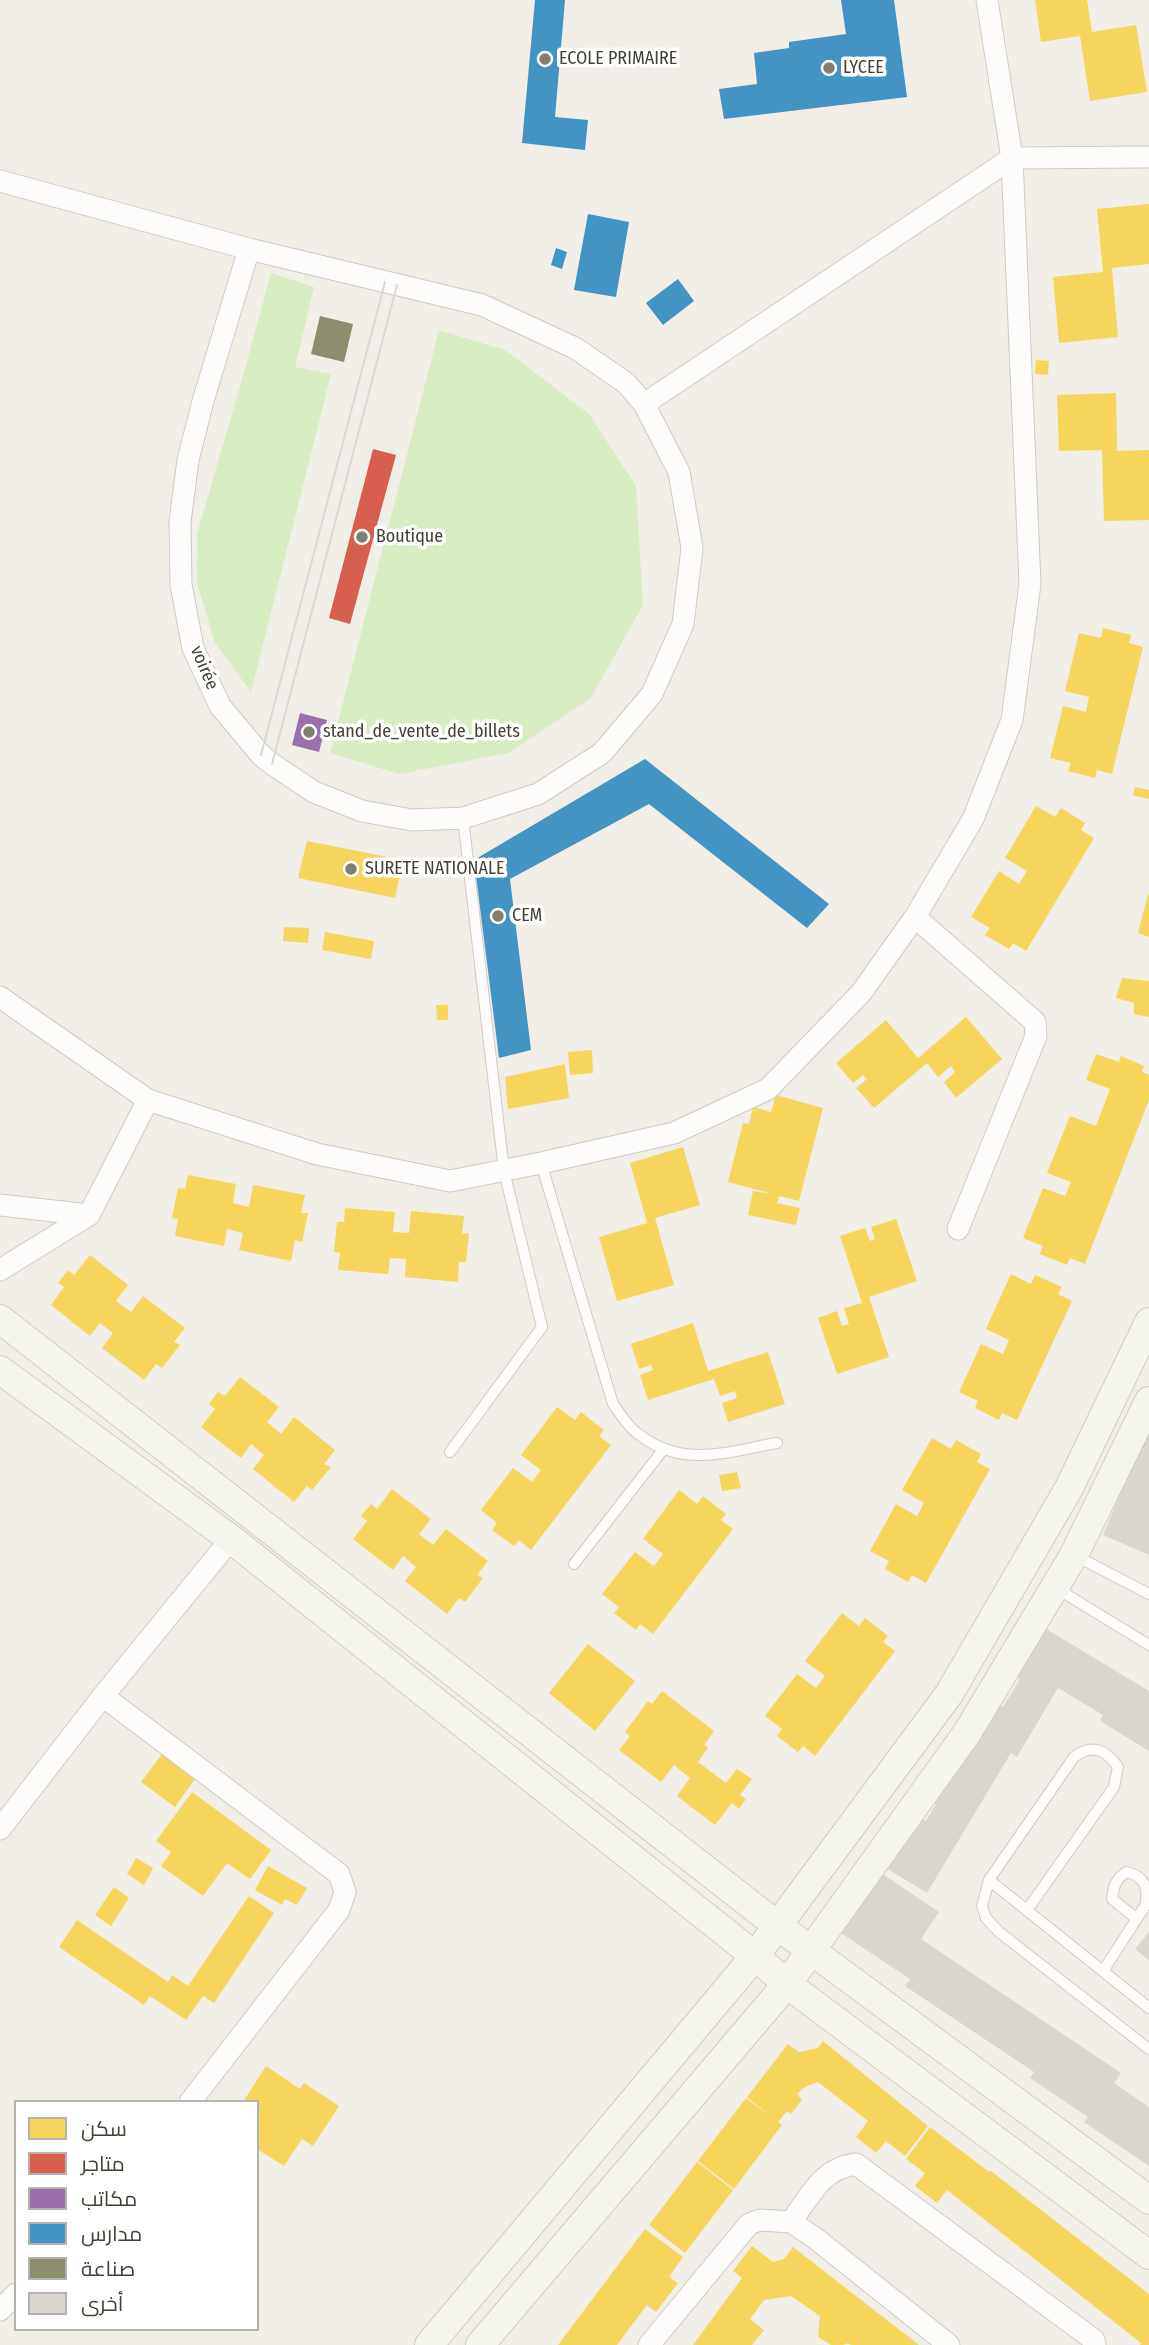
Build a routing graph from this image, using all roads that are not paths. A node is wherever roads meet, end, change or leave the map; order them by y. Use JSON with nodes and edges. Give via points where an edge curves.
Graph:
{"nodes":[{"id":1,"x":987,"y":0,"type":"edge"},
{"id":2,"x":1149,"y":157,"type":"edge"},
{"id":3,"x":1012,"y":158,"type":"junction"},
{"id":4,"x":0,"y":181,"type":"edge"},
{"id":5,"x":249,"y":249,"type":"junction"},
{"id":6,"x":644,"y":404,"type":"junction"},
{"id":7,"x":463,"y":818,"type":"junction"},
{"id":8,"x":915,"y":917,"type":"junction"},
{"id":9,"x":0,"y":997,"type":"edge"},
{"id":10,"x":149,"y":1100,"type":"junction"},
{"id":11,"x":541,"y":1163,"type":"junction"},
{"id":12,"x":504,"y":1171,"type":"junction"},
{"id":13,"x":0,"y":1205,"type":"edge"},
{"id":14,"x":89,"y":1215,"type":"junction"},
{"id":15,"x":958,"y":1228,"type":"dead end"},
{"id":16,"x":0,"y":1270,"type":"edge"},
{"id":17,"x":0,"y":1319,"type":"edge"},
{"id":18,"x":1149,"y":1322,"type":"edge"},
{"id":19,"x":0,"y":1370,"type":"edge"},
{"id":20,"x":1149,"y":1401,"type":"edge"},
{"id":21,"x":777,"y":1443,"type":"dead end"},
{"id":22,"x":663,"y":1450,"type":"junction"},
{"id":23,"x":450,"y":1452,"type":"dead end"},
{"id":24,"x":231,"y":1539,"type":"junction"},
{"id":25,"x":1074,"y":1555,"type":"junction"},
{"id":26,"x":574,"y":1564,"type":"dead end"},
{"id":27,"x":1055,"y":1587,"type":"junction"},
{"id":28,"x":1149,"y":1594,"type":"edge"},
{"id":29,"x":1149,"y":1645,"type":"edge"},
{"id":30,"x":103,"y":1696,"type":"junction"},
{"id":31,"x":0,"y":1829,"type":"edge"},
{"id":32,"x":989,"y":1880,"type":"junction"},
{"id":33,"x":1027,"y":1910,"type":"junction"},
{"id":34,"x":1137,"y":1919,"type":"dead end"},
{"id":35,"x":778,"y":1926,"type":"junction"},
{"id":36,"x":811,"y":1949,"type":"junction"},
{"id":37,"x":755,"y":1956,"type":"junction"},
{"id":38,"x":1103,"y":1971,"type":"junction"},
{"id":39,"x":787,"y":1984,"type":"junction"},
{"id":40,"x":1149,"y":2008,"type":"edge"},
{"id":41,"x":1149,"y":2049,"type":"edge"},
{"id":42,"x":192,"y":2100,"type":"edge"},
{"id":43,"x":1149,"y":2200,"type":"edge"},
{"id":44,"x":791,"y":2222,"type":"junction"},
{"id":45,"x":1149,"y":2255,"type":"edge"},
{"id":46,"x":14,"y":2296,"type":"edge"},
{"id":47,"x":0,"y":2310,"type":"edge"},
{"id":48,"x":429,"y":2345,"type":"edge"},
{"id":49,"x":480,"y":2345,"type":"edge"},
{"id":50,"x":649,"y":2345,"type":"edge"},
{"id":51,"x":948,"y":2345,"type":"edge"},
{"id":52,"x":1095,"y":2345,"type":"edge"}],
"edges":[{"from":1,"to":3,"type":"street"},
{"from":2,"to":3,"type":"street"},
{"from":3,"to":6,"type":"street"},
{"from":3,"to":8,"type":"street","via":[[1030,584],[1012,720],[973,819]]},
{"from":4,"to":5,"type":"street"},
{"from":5,"to":6,"type":"street","name":"voirée","via":[[482,305],[575,348],[626,383]]},
{"from":5,"to":7,"type":"street","name":"voirée","via":[[188,460],[180,522],[181,585],[193,648],[220,706],[261,755],[314,792],[362,811],[412,820]]},
{"from":6,"to":7,"type":"street","name":"voirée","via":[[679,472],[692,548],[683,624],[652,694],[602,753],[538,794]]},
{"from":7,"to":12,"type":"lane"},
{"from":8,"to":11,"type":"street","via":[[861,993],[768,1089],[674,1133]]},
{"from":8,"to":15,"type":"street","via":[[1035,1022],[1036,1036]]},
{"from":9,"to":10,"type":"street"},
{"from":10,"to":12,"type":"street","via":[[317,1154],[450,1181]]},
{"from":10,"to":14,"type":"street"},
{"from":11,"to":12,"type":"street"},
{"from":11,"to":22,"type":"lane","via":[[613,1404],[635,1432]]},
{"from":12,"to":23,"type":"lane","via":[[542,1327]]},
{"from":13,"to":14,"type":"street"},
{"from":14,"to":16,"type":"street"},
{"from":17,"to":35,"type":"main road"},
{"from":18,"to":35,"type":"main road","via":[[1069,1488],[949,1694]]},
{"from":19,"to":24,"type":"main road"},
{"from":20,"to":25,"type":"main road"},
{"from":21,"to":22,"type":"lane","via":[[699,1457]]},
{"from":22,"to":26,"type":"lane"},
{"from":24,"to":30,"type":"street"},
{"from":24,"to":37,"type":"main road"},
{"from":25,"to":27,"type":"main road"},
{"from":25,"to":28,"type":"lane"},
{"from":27,"to":29,"type":"lane"},
{"from":27,"to":36,"type":"main road","via":[[967,1733]]},
{"from":30,"to":31,"type":"street"},
{"from":30,"to":42,"type":"street","via":[[339,1874],[345,1892],[339,1910]]},
{"from":32,"to":33,"type":"lane"},
{"from":32,"to":33,"type":"lane","via":[[1074,1757],[1085,1749],[1110,1755],[1118,1768],[1114,1787]]},
{"from":32,"to":41,"type":"lane","via":[[982,1906],[999,1933]]},
{"from":33,"to":38,"type":"lane"},
{"from":34,"to":38,"type":"lane"},
{"from":35,"to":36,"type":"main road"},
{"from":35,"to":37,"type":"main road"},
{"from":36,"to":39,"type":"main road"},
{"from":36,"to":43,"type":"main road"},
{"from":37,"to":39,"type":"main road"},
{"from":37,"to":48,"type":"main road"},
{"from":38,"to":40,"type":"lane"},
{"from":39,"to":45,"type":"main road"},
{"from":39,"to":49,"type":"main road"},
{"from":44,"to":50,"type":"street","via":[[749,2224]]},
{"from":44,"to":51,"type":"street"},
{"from":44,"to":52,"type":"street","via":[[827,2174],[856,2164]]},
{"from":46,"to":47,"type":"street"}]}
